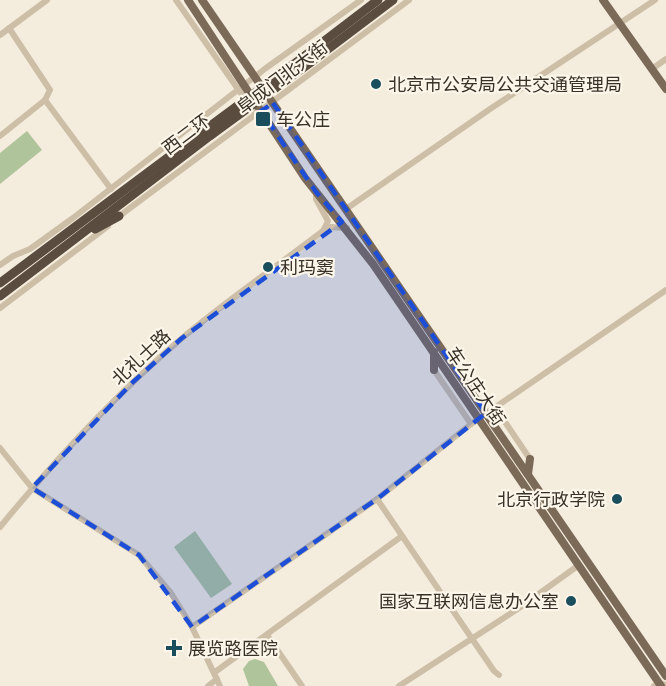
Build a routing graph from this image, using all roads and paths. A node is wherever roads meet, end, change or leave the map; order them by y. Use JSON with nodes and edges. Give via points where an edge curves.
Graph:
{"nodes":[{"id":1,"x":47,"y":0,"type":"edge"},
{"id":2,"x":176,"y":0,"type":"edge"},
{"id":3,"x":188,"y":0,"type":"edge"},
{"id":4,"x":202,"y":0,"type":"edge"},
{"id":5,"x":361,"y":0,"type":"edge"},
{"id":6,"x":378,"y":0,"type":"edge"},
{"id":7,"x":393,"y":0,"type":"edge"},
{"id":8,"x":408,"y":0,"type":"edge"},
{"id":9,"x":603,"y":0,"type":"edge"},
{"id":10,"x":655,"y":0,"type":"edge"},
{"id":11,"x":620,"y":24,"type":"junction"},
{"id":12,"x":9,"y":28,"type":"junction"},
{"id":13,"x":0,"y":35,"type":"edge"},
{"id":14,"x":308,"y":59,"type":"junction"},
{"id":15,"x":666,"y":59,"type":"edge"},
{"id":16,"x":652,"y":69,"type":"junction"},
{"id":17,"x":255,"y":77,"type":"junction"},
{"id":18,"x":242,"y":88,"type":"junction"},
{"id":19,"x":666,"y":89,"type":"edge"},
{"id":20,"x":45,"y":100,"type":"junction"},
{"id":21,"x":273,"y":103,"type":"junction"},
{"id":22,"x":259,"y":113,"type":"junction"},
{"id":23,"x":209,"y":132,"type":"junction"},
{"id":24,"x":0,"y":136,"type":"edge"},
{"id":25,"x":111,"y":189,"type":"junction"},
{"id":26,"x":316,"y":192,"type":"junction"},
{"id":27,"x":346,"y":209,"type":"junction"},
{"id":28,"x":119,"y":216,"type":"junction"},
{"id":29,"x":347,"y":228,"type":"junction"},
{"id":30,"x":323,"y":231,"type":"junction"},
{"id":31,"x":70,"y":243,"type":"junction"},
{"id":32,"x":0,"y":265,"type":"edge"},
{"id":33,"x":0,"y":283,"type":"edge"},
{"id":34,"x":666,"y":290,"type":"edge"},
{"id":35,"x":0,"y":296,"type":"edge"},
{"id":36,"x":0,"y":308,"type":"edge"},
{"id":37,"x":434,"y":351,"type":"junction"},
{"id":38,"x":434,"y":370,"type":"joint"},
{"id":39,"x":495,"y":407,"type":"junction"},
{"id":40,"x":483,"y":415,"type":"junction"},
{"id":41,"x":471,"y":424,"type":"junction"},
{"id":42,"x":0,"y":448,"type":"edge"},
{"id":43,"x":531,"y":459,"type":"joint"},
{"id":44,"x":528,"y":474,"type":"junction"},
{"id":45,"x":32,"y":488,"type":"junction"},
{"id":46,"x":377,"y":499,"type":"junction"},
{"id":47,"x":0,"y":527,"type":"edge"},
{"id":48,"x":402,"y":536,"type":"junction"},
{"id":49,"x":579,"y":565,"type":"junction"},
{"id":50,"x":192,"y":627,"type":"junction"},
{"id":51,"x":267,"y":635,"type":"junction"},
{"id":52,"x":473,"y":638,"type":"junction"},
{"id":53,"x":215,"y":672,"type":"junction"},
{"id":54,"x":499,"y":675,"type":"dead end"},
{"id":55,"x":666,"y":676,"type":"edge"},
{"id":56,"x":219,"y":683,"type":"edge"},
{"id":57,"x":660,"y":685,"type":"edge"},
{"id":58,"x":208,"y":686,"type":"edge"},
{"id":59,"x":302,"y":686,"type":"edge"},
{"id":60,"x":399,"y":686,"type":"edge"}],
"edges":[{"from":1,"to":12,"type":"street"},
{"from":2,"to":18,"type":"street"},
{"from":3,"to":18,"type":"main road","name":"车公庄大街"},
{"from":4,"to":17,"type":"main road","name":"车公庄大街"},
{"from":5,"to":17,"type":"street","name":"阜成门北大街"},
{"from":6,"to":14,"type":"highway","name":"西二环"},
{"from":7,"to":14,"type":"highway","name":"西二环"},
{"from":8,"to":21,"type":"street","name":"阜成门北大街"},
{"from":9,"to":11,"type":"main road"},
{"from":10,"to":11,"type":"street"},
{"from":11,"to":16,"type":"main road"},
{"from":11,"to":27,"type":"street"},
{"from":12,"to":13,"type":"street"},
{"from":12,"to":20,"type":"street","via":[[50,86],[50,95]]},
{"from":14,"to":23,"type":"highway","name":"西二环","bridge":true},
{"from":15,"to":16,"type":"street"},
{"from":16,"to":19,"type":"main road"},
{"from":17,"to":18,"type":"street","name":"阜成门北大街"},
{"from":17,"to":21,"type":"main road","name":"车公庄大街"},
{"from":18,"to":22,"type":"main road","name":"车公庄大街"},
{"from":18,"to":25,"type":"street","name":"阜成门北大街"},
{"from":20,"to":24,"type":"street"},
{"from":20,"to":25,"type":"street"},
{"from":21,"to":22,"type":"street","name":"阜成门北大街"},
{"from":21,"to":27,"type":"main road","name":"车公庄大街"},
{"from":22,"to":26,"type":"main road","name":"车公庄大街"},
{"from":22,"to":28,"type":"street","name":"阜成门北大街"},
{"from":23,"to":31,"type":"highway","name":"西二环"},
{"from":23,"to":33,"type":"highway","name":"西二环"},
{"from":25,"to":32,"type":"street","name":"阜成门北大街","via":[[30,249]]},
{"from":26,"to":29,"type":"main road","name":"车公庄大街"},
{"from":26,"to":30,"type":"street","via":[[328,221]]},
{"from":27,"to":40,"type":"main road","name":"车公庄大街"},
{"from":28,"to":31,"type":"highway"},
{"from":28,"to":36,"type":"street","name":"阜成门北大街"},
{"from":29,"to":30,"type":"street"},
{"from":29,"to":37,"type":"main road","name":"车公庄大街"},
{"from":30,"to":45,"type":"street","name":"北礼士路","via":[[133,382]]},
{"from":31,"to":35,"type":"highway","name":"西二环"},
{"from":34,"to":39,"type":"street"},
{"from":37,"to":38,"type":"main road"},
{"from":37,"to":40,"type":"main road","name":"车公庄大街"},
{"from":38,"to":41,"type":"street"},
{"from":39,"to":40,"type":"street"},
{"from":39,"to":43,"type":"street"},
{"from":40,"to":41,"type":"street"},
{"from":40,"to":44,"type":"main road","name":"车公庄大街"},
{"from":40,"to":49,"type":"main road","name":"车公庄大街"},
{"from":41,"to":46,"type":"street"},
{"from":42,"to":45,"type":"street"},
{"from":43,"to":44,"type":"main road"},
{"from":44,"to":55,"type":"main road","name":"车公庄大街"},
{"from":45,"to":47,"type":"street","name":"北礼士路"},
{"from":45,"to":50,"type":"street","via":[[139,555],[171,592]]},
{"from":46,"to":48,"type":"street"},
{"from":46,"to":50,"type":"street"},
{"from":48,"to":51,"type":"street"},
{"from":48,"to":52,"type":"street"},
{"from":49,"to":52,"type":"street"},
{"from":49,"to":57,"type":"main road","name":"车公庄大街"},
{"from":50,"to":53,"type":"street"},
{"from":51,"to":53,"type":"street"},
{"from":51,"to":59,"type":"street"},
{"from":52,"to":54,"type":"street"},
{"from":52,"to":60,"type":"street"},
{"from":53,"to":56,"type":"street"},
{"from":56,"to":58,"type":"street"}]}
